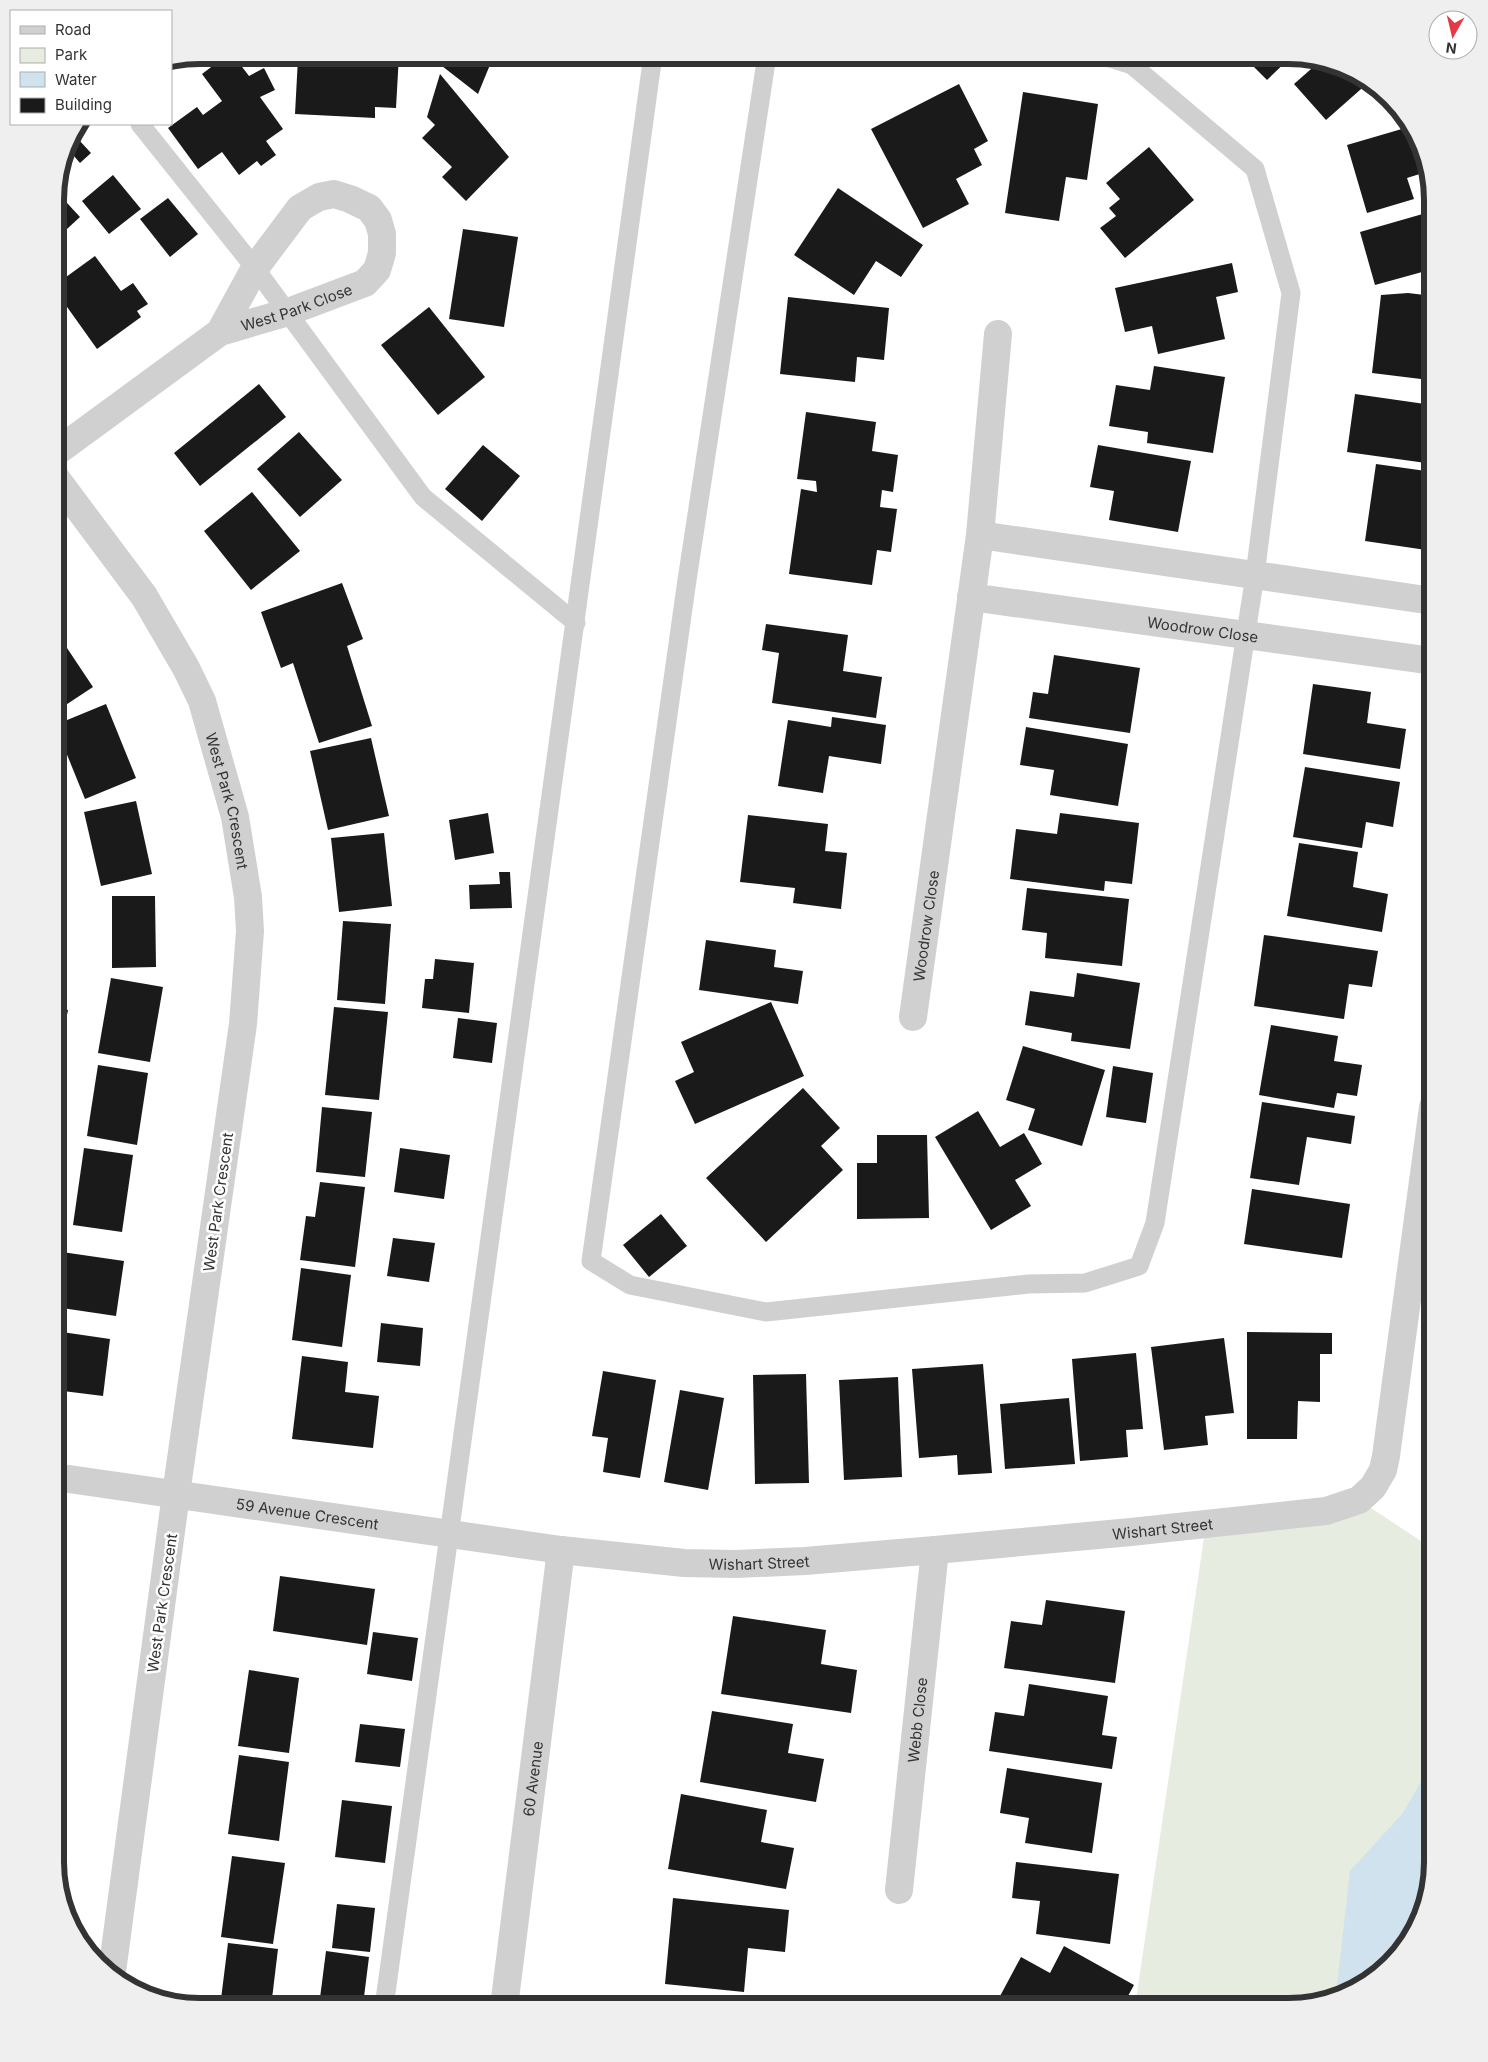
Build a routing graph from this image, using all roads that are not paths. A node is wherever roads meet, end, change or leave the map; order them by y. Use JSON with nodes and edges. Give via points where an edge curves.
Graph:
{"nodes":[{"id":1,"x":652,"y":64,"type":"edge"},
{"id":2,"x":766,"y":64,"type":"edge"},
{"id":3,"x":1129,"y":64,"type":"edge"},
{"id":4,"x":141,"y":125,"type":"edge"},
{"id":5,"x":255,"y":268,"type":"junction"},
{"id":6,"x":288,"y":312,"type":"junction"},
{"id":7,"x":220,"y":332,"type":"junction"},
{"id":8,"x":998,"y":334,"type":"dead end"},
{"id":9,"x":64,"y":446,"type":"edge"},
{"id":10,"x":64,"y":489,"type":"edge"},
{"id":11,"x":980,"y":535,"type":"junction"},
{"id":12,"x":1255,"y":575,"type":"junction"},
{"id":13,"x":971,"y":596,"type":"junction"},
{"id":14,"x":1424,"y":600,"type":"edge"},
{"id":15,"x":576,"y":623,"type":"junction"},
{"id":16,"x":1246,"y":634,"type":"junction"},
{"id":17,"x":1424,"y":660,"type":"edge"},
{"id":18,"x":913,"y":1017,"type":"dead end"},
{"id":19,"x":1424,"y":1198,"type":"edge"},
{"id":20,"x":64,"y":1478,"type":"edge"},
{"id":21,"x":176,"y":1494,"type":"junction"},
{"id":22,"x":448,"y":1534,"type":"junction"},
{"id":23,"x":561,"y":1550,"type":"junction"},
{"id":24,"x":934,"y":1550,"type":"junction"},
{"id":25,"x":899,"y":1890,"type":"dead end"},
{"id":26,"x":113,"y":1966,"type":"edge"},
{"id":27,"x":385,"y":1998,"type":"edge"},
{"id":28,"x":505,"y":1998,"type":"edge"}],
"edges":[{"from":1,"to":15,"type":"lane"},
{"from":2,"to":16,"type":"lane","via":[[687,580],[592,1261],[630,1285],[766,1312],[1029,1284],[1085,1284],[1139,1266],[1155,1223]]},
{"from":3,"to":12,"type":"lane","via":[[1255,169],[1291,293]]},
{"from":4,"to":5,"type":"lane"},
{"from":5,"to":6,"type":"lane"},
{"from":5,"to":6,"type":"street","name":"West Park Close","via":[[300,208],[319,198],[334,194],[350,199],[369,208],[378,220],[382,253],[377,270],[365,283]]},
{"from":5,"to":7,"type":"street","name":"West Park Close"},
{"from":6,"to":7,"type":"street","name":"West Park Close"},
{"from":6,"to":15,"type":"lane","via":[[423,498]]},
{"from":7,"to":9,"type":"street","name":"West Park Close"},
{"from":8,"to":11,"type":"street","name":"Woodrow Close"},
{"from":10,"to":21,"type":"street","name":"West Park Crescent","via":[[144,596],[202,701],[235,817],[248,897],[249,956],[243,1024]]},
{"from":11,"to":12,"type":"street"},
{"from":11,"to":13,"type":"street","name":"Woodrow Close"},
{"from":12,"to":14,"type":"street"},
{"from":12,"to":16,"type":"lane"},
{"from":13,"to":16,"type":"street","name":"Woodrow Close"},
{"from":13,"to":18,"type":"street","name":"Woodrow Close"},
{"from":15,"to":22,"type":"lane"},
{"from":16,"to":17,"type":"street","name":"Woodrow Close"},
{"from":19,"to":24,"type":"street","name":"Wishart Street","via":[[1383,1470],[1373,1487],[1359,1500],[1326,1511],[1278,1517]]},
{"from":20,"to":21,"type":"street","name":"59 Avenue Crescent"},
{"from":21,"to":22,"type":"street","name":"59 Avenue Crescent"},
{"from":21,"to":26,"type":"street","name":"West Park Crescent"},
{"from":22,"to":23,"type":"street","name":"59 Avenue Crescent"},
{"from":22,"to":27,"type":"lane"},
{"from":23,"to":24,"type":"street","name":"Wishart Street","via":[[650,1561],[727,1564]]},
{"from":23,"to":28,"type":"street","name":"60 Avenue"},
{"from":24,"to":25,"type":"street","name":"Webb Close"}]}
